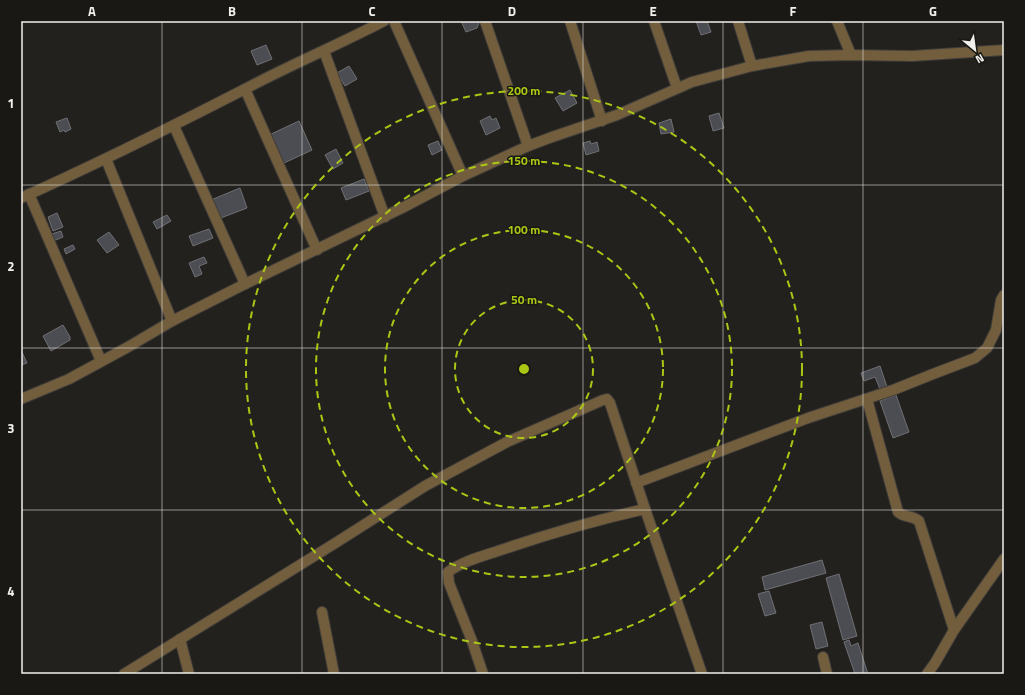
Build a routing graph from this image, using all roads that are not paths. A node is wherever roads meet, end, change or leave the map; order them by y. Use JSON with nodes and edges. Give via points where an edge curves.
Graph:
{"nodes":[{"id":1,"x":384,"y":21,"type":"edge"},
{"id":2,"x":394,"y":21,"type":"edge"},
{"id":3,"x":485,"y":21,"type":"edge"},
{"id":4,"x":570,"y":21,"type":"edge"},
{"id":5,"x":654,"y":21,"type":"edge"},
{"id":6,"x":738,"y":21,"type":"edge"},
{"id":7,"x":837,"y":21,"type":"edge"},
{"id":8,"x":1004,"y":50,"type":"edge"},
{"id":9,"x":324,"y":51,"type":"junction"},
{"id":10,"x":851,"y":55,"type":"junction"},
{"id":11,"x":752,"y":66,"type":"junction"},
{"id":12,"x":677,"y":88,"type":"junction"},
{"id":13,"x":245,"y":89,"type":"junction"},
{"id":14,"x":602,"y":121,"type":"junction"},
{"id":15,"x":174,"y":126,"type":"junction"},
{"id":16,"x":528,"y":146,"type":"junction"},
{"id":17,"x":106,"y":159,"type":"junction"},
{"id":18,"x":463,"y":176,"type":"junction"},
{"id":19,"x":25,"y":196,"type":"edge"},
{"id":20,"x":385,"y":217,"type":"junction"},
{"id":21,"x":317,"y":250,"type":"junction"},
{"id":22,"x":246,"y":284,"type":"junction"},
{"id":23,"x":1004,"y":295,"type":"edge"},
{"id":24,"x":172,"y":322,"type":"junction"},
{"id":25,"x":101,"y":361,"type":"junction"},
{"id":26,"x":21,"y":399,"type":"edge"},
{"id":27,"x":867,"y":399,"type":"junction"},
{"id":28,"x":636,"y":483,"type":"junction"},
{"id":29,"x":645,"y":509,"type":"junction"},
{"id":30,"x":1004,"y":559,"type":"edge"},
{"id":31,"x":322,"y":612,"type":"dead end"},
{"id":32,"x":954,"y":630,"type":"junction"},
{"id":33,"x":180,"y":639,"type":"junction"},
{"id":34,"x":823,"y":657,"type":"dead end"},
{"id":35,"x":124,"y":674,"type":"edge"},
{"id":36,"x":189,"y":674,"type":"edge"},
{"id":37,"x":334,"y":674,"type":"edge"},
{"id":38,"x":483,"y":674,"type":"edge"},
{"id":39,"x":702,"y":674,"type":"edge"},
{"id":40,"x":827,"y":674,"type":"edge"},
{"id":41,"x":927,"y":674,"type":"edge"}],
"edges":[{"from":1,"to":9,"type":"street"},
{"from":2,"to":18,"type":"street"},
{"from":3,"to":16,"type":"street"},
{"from":4,"to":14,"type":"street"},
{"from":5,"to":12,"type":"street"},
{"from":6,"to":11,"type":"street"},
{"from":7,"to":10,"type":"street"},
{"from":8,"to":10,"type":"street","via":[[912,56]]},
{"from":9,"to":13,"type":"street"},
{"from":9,"to":20,"type":"street"},
{"from":10,"to":11,"type":"street","via":[[809,56]]},
{"from":11,"to":12,"type":"street"},
{"from":12,"to":14,"type":"street"},
{"from":13,"to":15,"type":"street"},
{"from":13,"to":21,"type":"street"},
{"from":14,"to":16,"type":"street"},
{"from":15,"to":17,"type":"street"},
{"from":15,"to":22,"type":"street"},
{"from":16,"to":18,"type":"street"},
{"from":17,"to":19,"type":"street"},
{"from":17,"to":24,"type":"street"},
{"from":18,"to":20,"type":"street"},
{"from":19,"to":25,"type":"street"},
{"from":20,"to":21,"type":"street"},
{"from":21,"to":22,"type":"street"},
{"from":22,"to":24,"type":"street"},
{"from":23,"to":27,"type":"street","via":[[996,330],[987,348],[975,358]]},
{"from":24,"to":25,"type":"street"},
{"from":25,"to":26,"type":"street"},
{"from":27,"to":28,"type":"street","via":[[808,418]]},
{"from":27,"to":32,"type":"street","via":[[898,512],[902,516],[914,517],[919,521]]},
{"from":28,"to":29,"type":"street"},
{"from":28,"to":33,"type":"street","via":[[610,403],[603,400],[508,442],[425,486]]},
{"from":29,"to":38,"type":"street","via":[[509,548],[457,565],[448,572],[449,583]]},
{"from":29,"to":39,"type":"street"},
{"from":30,"to":32,"type":"street"},
{"from":31,"to":37,"type":"street"},
{"from":32,"to":41,"type":"street"},
{"from":33,"to":35,"type":"street"},
{"from":33,"to":36,"type":"street"},
{"from":34,"to":40,"type":"street"}]}
